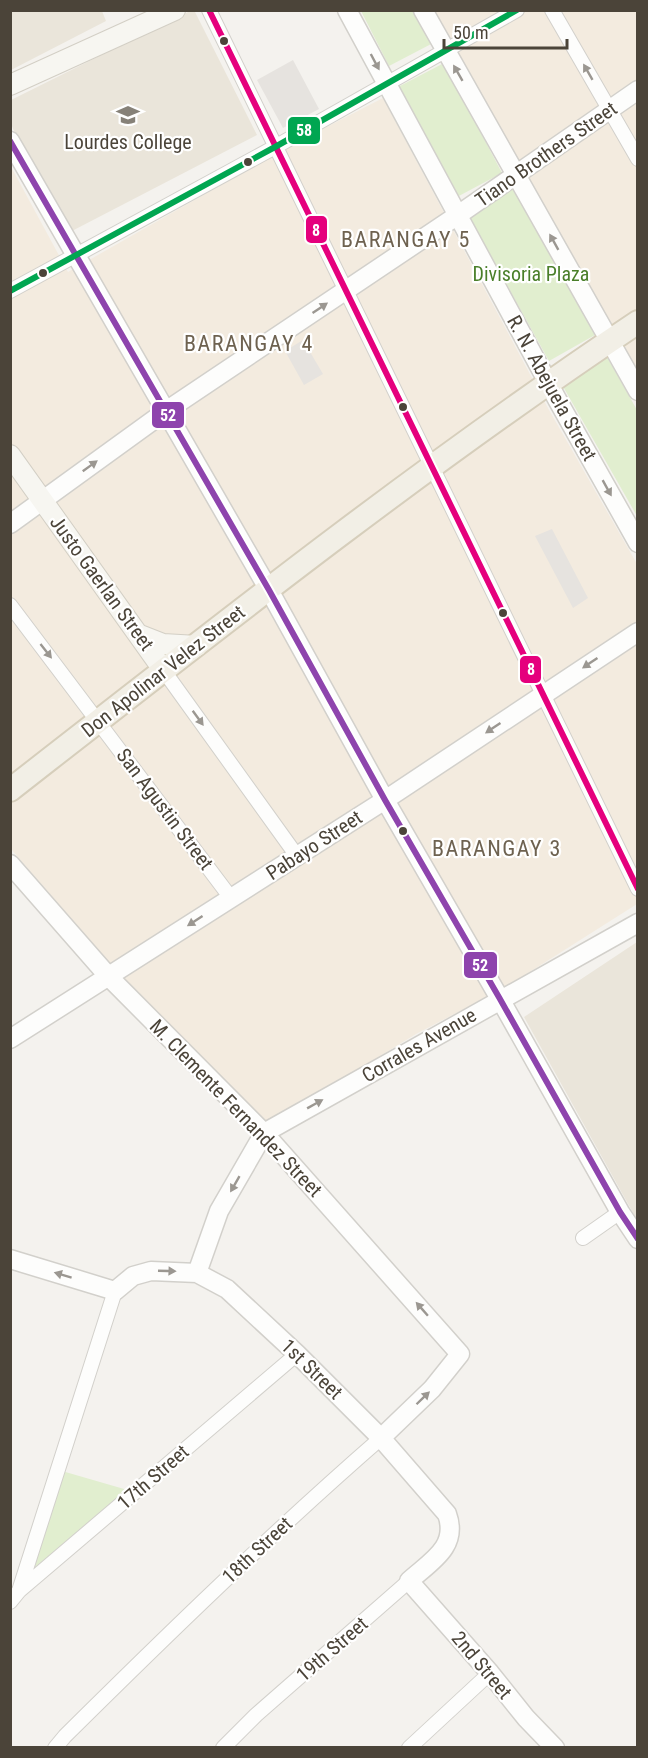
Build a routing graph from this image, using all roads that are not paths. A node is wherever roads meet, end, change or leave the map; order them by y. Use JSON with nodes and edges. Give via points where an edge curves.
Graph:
{"nodes":[{"id":1,"x":174,"y":10,"type":"edge"},
{"id":2,"x":209,"y":10,"type":"edge"},
{"id":3,"x":347,"y":10,"type":"edge"},
{"id":4,"x":423,"y":10,"type":"edge"},
{"id":5,"x":517,"y":10,"type":"edge"},
{"id":6,"x":552,"y":10,"type":"edge"},
{"id":7,"x":445,"y":50,"type":"junction"},
{"id":8,"x":10,"y":85,"type":"edge"},
{"id":9,"x":387,"y":85,"type":"junction"},
{"id":10,"x":638,"y":90,"type":"edge"},
{"id":11,"x":609,"y":110,"type":"junction"},
{"id":12,"x":10,"y":141,"type":"edge"},
{"id":13,"x":275,"y":147,"type":"junction"},
{"id":14,"x":638,"y":159,"type":"edge"},
{"id":15,"x":516,"y":174,"type":"junction"},
{"id":16,"x":458,"y":215,"type":"junction"},
{"id":17,"x":76,"y":254,"type":"junction"},
{"id":18,"x":10,"y":291,"type":"edge"},
{"id":19,"x":345,"y":291,"type":"junction"},
{"id":20,"x":638,"y":322,"type":"edge"},
{"id":21,"x":609,"y":341,"type":"junction"},
{"id":22,"x":548,"y":382,"type":"junction"},
{"id":23,"x":638,"y":391,"type":"edge"},
{"id":24,"x":166,"y":411,"type":"junction"},
{"id":25,"x":10,"y":455,"type":"edge"},
{"id":26,"x":431,"y":467,"type":"junction"},
{"id":27,"x":43,"y":501,"type":"junction"},
{"id":28,"x":10,"y":524,"type":"edge"},
{"id":29,"x":638,"y":543,"type":"edge"},
{"id":30,"x":269,"y":590,"type":"junction"},
{"id":31,"x":10,"y":605,"type":"edge"},
{"id":32,"x":638,"y":632,"type":"edge"},
{"id":33,"x":140,"y":635,"type":"junction"},
{"id":34,"x":197,"y":646,"type":"junction"},
{"id":35,"x":164,"y":671,"type":"junction"},
{"id":36,"x":542,"y":695,"type":"junction"},
{"id":37,"x":99,"y":720,"type":"junction"},
{"id":38,"x":10,"y":790,"type":"edge"},
{"id":39,"x":385,"y":800,"type":"junction"},
{"id":40,"x":297,"y":856,"type":"junction"},
{"id":41,"x":10,"y":864,"type":"edge"},
{"id":42,"x":638,"y":889,"type":"edge"},
{"id":43,"x":231,"y":898,"type":"junction"},
{"id":44,"x":638,"y":922,"type":"edge"},
{"id":45,"x":109,"y":977,"type":"junction"},
{"id":46,"x":500,"y":999,"type":"junction"},
{"id":47,"x":10,"y":1039,"type":"edge"},
{"id":48,"x":264,"y":1133,"type":"junction"},
{"id":49,"x":620,"y":1212,"type":"junction"},
{"id":50,"x":583,"y":1238,"type":"dead end"},
{"id":51,"x":638,"y":1239,"type":"edge"},
{"id":52,"x":10,"y":1258,"type":"edge"},
{"id":53,"x":197,"y":1273,"type":"junction"},
{"id":54,"x":115,"y":1291,"type":"junction"},
{"id":55,"x":297,"y":1354,"type":"junction"},
{"id":56,"x":460,"y":1354,"type":"joint"},
{"id":57,"x":381,"y":1438,"type":"junction"},
{"id":58,"x":442,"y":1551,"type":"joint"},
{"id":59,"x":409,"y":1581,"type":"junction"},
{"id":60,"x":15,"y":1597,"type":"edge"},
{"id":61,"x":490,"y":1673,"type":"junction"},
{"id":62,"x":410,"y":1747,"type":"edge"},
{"id":63,"x":55,"y":1748,"type":"edge"},
{"id":64,"x":224,"y":1748,"type":"edge"},
{"id":65,"x":555,"y":1748,"type":"edge"}],
"edges":[{"from":1,"to":8,"type":"main road"},
{"from":2,"to":13,"type":"street"},
{"from":3,"to":9,"type":"street","name":"R. N. Abejuela Street","one_way":true},
{"from":4,"to":7,"type":"street"},
{"from":5,"to":7,"type":"street"},
{"from":11,"to":6,"type":"street","one_way":true},
{"from":7,"to":9,"type":"street"},
{"from":15,"to":7,"type":"street","one_way":true},
{"from":9,"to":13,"type":"street"},
{"from":9,"to":16,"type":"street","name":"R. N. Abejuela Street"},
{"from":10,"to":11,"type":"street","name":"Tiano Brothers Street"},
{"from":11,"to":14,"type":"street"},
{"from":11,"to":15,"type":"street","name":"Tiano Brothers Street"},
{"from":12,"to":17,"type":"street"},
{"from":13,"to":17,"type":"street"},
{"from":13,"to":19,"type":"street"},
{"from":15,"to":16,"type":"street","name":"Tiano Brothers Street"},
{"from":21,"to":15,"type":"street","one_way":true},
{"from":16,"to":19,"type":"street","name":"Tiano Brothers Street"},
{"from":16,"to":22,"type":"street","name":"R. N. Abejuela Street"},
{"from":17,"to":18,"type":"street"},
{"from":17,"to":24,"type":"street"},
{"from":24,"to":19,"type":"street","name":"Tiano Brothers Street","one_way":true},
{"from":19,"to":26,"type":"street"},
{"from":20,"to":21,"type":"main road","name":"Don Apolinar Velez Street"},
{"from":21,"to":22,"type":"main road","name":"Don Apolinar Velez Street"},
{"from":21,"to":23,"type":"street"},
{"from":22,"to":26,"type":"main road","name":"Don Apolinar Velez Street"},
{"from":22,"to":29,"type":"street","name":"R. N. Abejuela Street","one_way":true},
{"from":27,"to":24,"type":"street","name":"Tiano Brothers Street","one_way":true},
{"from":24,"to":30,"type":"street"},
{"from":25,"to":27,"type":"main road","name":"Justo Gaerlan Street"},
{"from":26,"to":30,"type":"main road","name":"Don Apolinar Velez Street"},
{"from":26,"to":36,"type":"street"},
{"from":27,"to":28,"type":"street","name":"Tiano Brothers Street"},
{"from":27,"to":33,"type":"main road","name":"Justo Gaerlan Street"},
{"from":30,"to":34,"type":"main road","name":"Don Apolinar Velez Street"},
{"from":30,"to":39,"type":"street"},
{"from":31,"to":37,"type":"street","name":"San Agustin Street","one_way":true},
{"from":32,"to":36,"type":"street","name":"Pabayo Street","one_way":true},
{"from":33,"to":34,"type":"main road","via":[[163,644]]},
{"from":33,"to":35,"type":"main road","name":"Justo Gaerlan Street"},
{"from":34,"to":35,"type":"main road","name":"Don Apolinar Velez Street"},
{"from":35,"to":37,"type":"main road","name":"Don Apolinar Velez Street"},
{"from":35,"to":40,"type":"street","name":"Justo Gaerlan Street","one_way":true},
{"from":36,"to":39,"type":"street","name":"Pabayo Street","one_way":true},
{"from":36,"to":42,"type":"street"},
{"from":37,"to":38,"type":"main road","name":"Don Apolinar Velez Street"},
{"from":37,"to":43,"type":"street","name":"San Agustin Street"},
{"from":39,"to":40,"type":"street","name":"Pabayo Street"},
{"from":39,"to":46,"type":"street"},
{"from":40,"to":43,"type":"street","name":"Pabayo Street"},
{"from":41,"to":45,"type":"street","name":"M. Clemente Fernandez Street"},
{"from":43,"to":45,"type":"street","name":"Pabayo Street","one_way":true},
{"from":44,"to":46,"type":"street","name":"Corrales Avenue"},
{"from":45,"to":47,"type":"street","name":"Pabayo Street"},
{"from":45,"to":48,"type":"street","name":"M. Clemente Fernandez Street"},
{"from":48,"to":46,"type":"street","name":"Corrales Avenue","one_way":true},
{"from":46,"to":49,"type":"street"},
{"from":48,"to":53,"type":"street","one_way":true,"via":[[219,1211]]},
{"from":56,"to":48,"type":"street","name":"M. Clemente Fernandez Street","one_way":true},
{"from":49,"to":50,"type":"street"},
{"from":49,"to":51,"type":"street"},
{"from":54,"to":52,"type":"street","one_way":true},
{"from":54,"to":53,"type":"street","name":"1st Street","one_way":true,"via":[[141,1273]]},
{"from":53,"to":55,"type":"street","name":"1st Street","via":[[231,1293]]},
{"from":54,"to":60,"type":"street"},
{"from":55,"to":57,"type":"street","name":"1st Street"},
{"from":55,"to":60,"type":"street","name":"17th Street"},
{"from":57,"to":56,"type":"street","name":"18th Street","one_way":true,"via":[[432,1389]]},
{"from":57,"to":58,"type":"street","name":"1st Street","via":[[447,1515],[451,1536]]},
{"from":57,"to":63,"type":"street","name":"18th Street","via":[[222,1583]]},
{"from":58,"to":59,"type":"street","name":"19th Street"},
{"from":59,"to":61,"type":"street","name":"2nd Street"},
{"from":59,"to":64,"type":"street","name":"19th Street","via":[[256,1715]]},
{"from":61,"to":62,"type":"street"},
{"from":61,"to":65,"type":"street","name":"2nd Street"}]}
